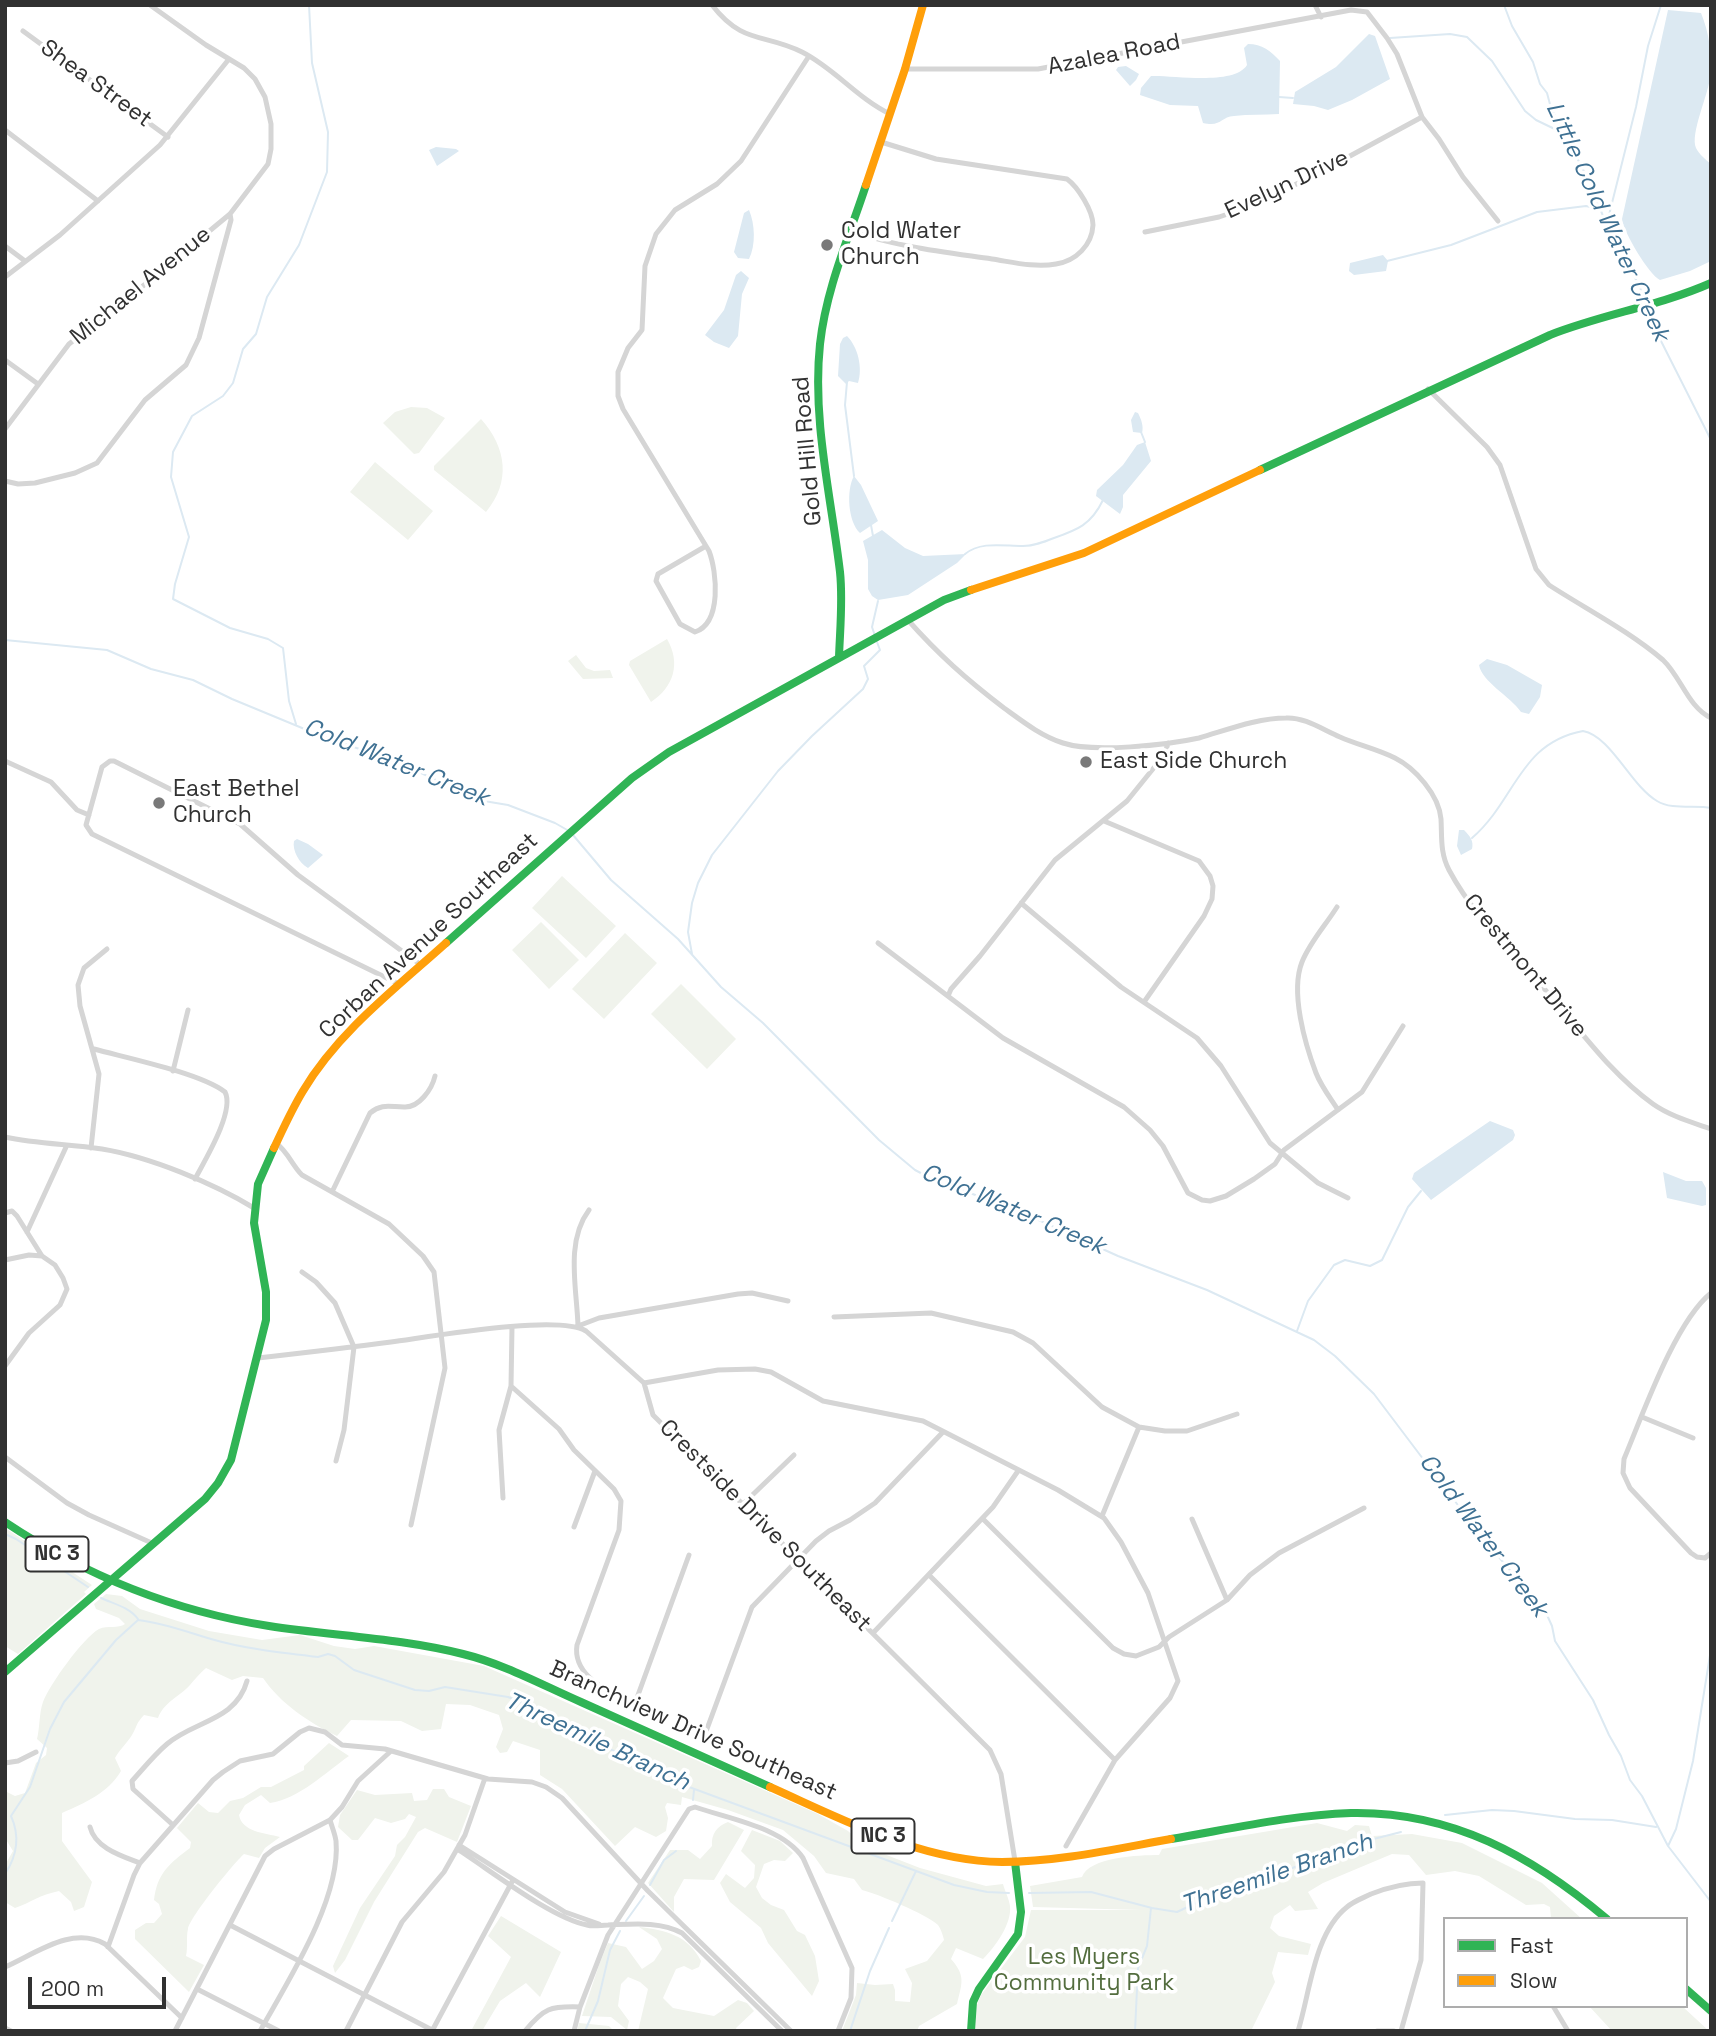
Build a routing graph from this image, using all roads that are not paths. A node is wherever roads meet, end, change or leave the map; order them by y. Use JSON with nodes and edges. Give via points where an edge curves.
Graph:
{"nodes":[{"id":1,"x":150,"y":5,"type":"edge"},
{"id":2,"x":712,"y":5,"type":"edge"},
{"id":3,"x":923,"y":5,"type":"edge"},
{"id":4,"x":1315,"y":5,"type":"edge"},
{"id":5,"x":1321,"y":17,"type":"junction"},
{"id":6,"x":23,"y":32,"type":"dead end"},
{"id":7,"x":809,"y":55,"type":"junction"},
{"id":8,"x":229,"y":59,"type":"junction"},
{"id":9,"x":905,"y":69,"type":"junction"},
{"id":10,"x":890,"y":114,"type":"junction"},
{"id":11,"x":1422,"y":117,"type":"junction"},
{"id":12,"x":5,"y":130,"type":"edge"},
{"id":13,"x":168,"y":137,"type":"junction"},
{"id":14,"x":881,"y":142,"type":"junction"},
{"id":15,"x":98,"y":201,"type":"junction"},
{"id":16,"x":230,"y":214,"type":"junction"},
{"id":17,"x":1498,"y":221,"type":"dead end"},
{"id":18,"x":850,"y":231,"type":"junction"},
{"id":19,"x":1144,"y":232,"type":"dead end"},
{"id":20,"x":5,"y":246,"type":"edge"},
{"id":21,"x":25,"y":261,"type":"junction"},
{"id":22,"x":5,"y":277,"type":"edge"},
{"id":23,"x":1711,"y":284,"type":"edge"},
{"id":24,"x":5,"y":360,"type":"edge"},
{"id":25,"x":38,"y":384,"type":"junction"},
{"id":26,"x":1429,"y":389,"type":"junction"},
{"id":27,"x":5,"y":429,"type":"edge"},
{"id":28,"x":5,"y":481,"type":"edge"},
{"id":29,"x":706,"y":546,"type":"junction"},
{"id":30,"x":906,"y":619,"type":"junction"},
{"id":31,"x":839,"y":657,"type":"junction"},
{"id":32,"x":1711,"y":718,"type":"edge"},
{"id":33,"x":1168,"y":743,"type":"junction"},
{"id":34,"x":5,"y":761,"type":"edge"},
{"id":35,"x":89,"y":815,"type":"junction"},
{"id":36,"x":1104,"y":821,"type":"junction"},
{"id":37,"x":1021,"y":903,"type":"junction"},
{"id":38,"x":1337,"y":908,"type":"dead end"},
{"id":39,"x":878,"y":943,"type":"dead end"},
{"id":40,"x":107,"y":949,"type":"dead end"},
{"id":41,"x":421,"y":965,"type":"junction"},
{"id":42,"x":399,"y":984,"type":"junction"},
{"id":43,"x":948,"y":996,"type":"junction"},
{"id":44,"x":1144,"y":1002,"type":"junction"},
{"id":45,"x":188,"y":1010,"type":"dead end"},
{"id":46,"x":1403,"y":1027,"type":"dead end"},
{"id":47,"x":94,"y":1049,"type":"junction"},
{"id":48,"x":173,"y":1071,"type":"junction"},
{"id":49,"x":435,"y":1076,"type":"dead end"},
{"id":50,"x":1338,"y":1111,"type":"junction"},
{"id":51,"x":1711,"y":1129,"type":"edge"},
{"id":52,"x":5,"y":1137,"type":"edge"},
{"id":53,"x":275,"y":1143,"type":"junction"},
{"id":54,"x":67,"y":1145,"type":"junction"},
{"id":55,"x":91,"y":1148,"type":"junction"},
{"id":56,"x":1281,"y":1155,"type":"junction"},
{"id":57,"x":195,"y":1179,"type":"junction"},
{"id":58,"x":332,"y":1192,"type":"junction"},
{"id":59,"x":1348,"y":1198,"type":"dead end"},
{"id":60,"x":254,"y":1208,"type":"junction"},
{"id":61,"x":589,"y":1210,"type":"dead end"},
{"id":62,"x":5,"y":1213,"type":"edge"},
{"id":63,"x":27,"y":1232,"type":"junction"},
{"id":64,"x":42,"y":1256,"type":"junction"},
{"id":65,"x":5,"y":1260,"type":"edge"},
{"id":66,"x":302,"y":1272,"type":"dead end"},
{"id":67,"x":1711,"y":1293,"type":"edge"},
{"id":68,"x":788,"y":1301,"type":"dead end"},
{"id":69,"x":834,"y":1317,"type":"dead end"},
{"id":70,"x":578,"y":1326,"type":"junction"},
{"id":71,"x":512,"y":1327,"type":"junction"},
{"id":72,"x":442,"y":1335,"type":"junction"},
{"id":73,"x":354,"y":1347,"type":"junction"},
{"id":74,"x":258,"y":1358,"type":"junction"},
{"id":75,"x":5,"y":1366,"type":"edge"},
{"id":76,"x":644,"y":1383,"type":"junction"},
{"id":77,"x":510,"y":1386,"type":"junction"},
{"id":78,"x":1237,"y":1414,"type":"dead end"},
{"id":79,"x":1642,"y":1417,"type":"junction"},
{"id":80,"x":1139,"y":1427,"type":"junction"},
{"id":81,"x":943,"y":1432,"type":"junction"},
{"id":82,"x":1693,"y":1438,"type":"dead end"},
{"id":83,"x":794,"y":1455,"type":"dead end"},
{"id":84,"x":5,"y":1457,"type":"edge"},
{"id":85,"x":336,"y":1461,"type":"dead end"},
{"id":86,"x":595,"y":1471,"type":"junction"},
{"id":87,"x":1018,"y":1471,"type":"junction"},
{"id":88,"x":503,"y":1498,"type":"dead end"},
{"id":89,"x":743,"y":1504,"type":"junction"},
{"id":90,"x":1364,"y":1508,"type":"dead end"},
{"id":91,"x":1102,"y":1516,"type":"junction"},
{"id":92,"x":982,"y":1518,"type":"junction"},
{"id":93,"x":1192,"y":1519,"type":"dead end"},
{"id":94,"x":5,"y":1522,"type":"edge"},
{"id":95,"x":411,"y":1525,"type":"dead end"},
{"id":96,"x":574,"y":1527,"type":"dead end"},
{"id":97,"x":154,"y":1544,"type":"junction"},
{"id":98,"x":1711,"y":1553,"type":"edge"},
{"id":99,"x":689,"y":1555,"type":"dead end"},
{"id":100,"x":799,"y":1559,"type":"junction"},
{"id":101,"x":929,"y":1575,"type":"junction"},
{"id":102,"x":112,"y":1581,"type":"junction"},
{"id":103,"x":1227,"y":1600,"type":"junction"},
{"id":104,"x":873,"y":1633,"type":"junction"},
{"id":105,"x":1164,"y":1642,"type":"junction"},
{"id":106,"x":5,"y":1672,"type":"edge"},
{"id":107,"x":247,"y":1681,"type":"dead end"},
{"id":108,"x":704,"y":1737,"type":"dead end"},
{"id":109,"x":391,"y":1751,"type":"junction"},
{"id":110,"x":36,"y":1752,"type":"dead end"},
{"id":111,"x":1115,"y":1760,"type":"junction"},
{"id":112,"x":5,"y":1763,"type":"edge"},
{"id":113,"x":485,"y":1778,"type":"junction"},
{"id":114,"x":330,"y":1820,"type":"junction"},
{"id":115,"x":173,"y":1825,"type":"junction"},
{"id":116,"x":90,"y":1828,"type":"dead end"},
{"id":117,"x":1066,"y":1846,"type":"dead end"},
{"id":118,"x":458,"y":1847,"type":"junction"},
{"id":119,"x":1015,"y":1862,"type":"junction"},
{"id":120,"x":140,"y":1863,"type":"junction"},
{"id":121,"x":512,"y":1882,"type":"junction"},
{"id":122,"x":641,"y":1884,"type":"junction"},
{"id":123,"x":1606,"y":1917,"type":"edge"},
{"id":124,"x":614,"y":1924,"type":"junction"},
{"id":125,"x":230,"y":1925,"type":"junction"},
{"id":126,"x":108,"y":1947,"type":"junction"},
{"id":127,"x":298,"y":1960,"type":"junction"},
{"id":128,"x":5,"y":1967,"type":"edge"},
{"id":129,"x":197,"y":1989,"type":"junction"},
{"id":130,"x":1688,"y":1991,"type":"edge"},
{"id":131,"x":365,"y":1995,"type":"junction"},
{"id":132,"x":580,"y":2007,"type":"junction"},
{"id":133,"x":1554,"y":2008,"type":"edge"},
{"id":134,"x":1711,"y":2011,"type":"edge"},
{"id":135,"x":182,"y":2018,"type":"junction"},
{"id":136,"x":264,"y":2023,"type":"junction"},
{"id":137,"x":5,"y":2028,"type":"edge"},
{"id":138,"x":11,"y":2031,"type":"edge"},
{"id":139,"x":175,"y":2031,"type":"edge"},
{"id":140,"x":260,"y":2031,"type":"edge"},
{"id":141,"x":279,"y":2031,"type":"edge"},
{"id":142,"x":346,"y":2031,"type":"edge"},
{"id":143,"x":433,"y":2031,"type":"edge"},
{"id":144,"x":525,"y":2031,"type":"edge"},
{"id":145,"x":574,"y":2031,"type":"edge"},
{"id":146,"x":782,"y":2031,"type":"edge"},
{"id":147,"x":791,"y":2031,"type":"edge"},
{"id":148,"x":838,"y":2031,"type":"edge"},
{"id":149,"x":971,"y":2031,"type":"edge"},
{"id":150,"x":1298,"y":2031,"type":"edge"},
{"id":151,"x":1377,"y":2031,"type":"edge"},
{"id":152,"x":1394,"y":2031,"type":"edge"},
{"id":153,"x":1401,"y":2031,"type":"edge"},
{"id":154,"x":1568,"y":2031,"type":"edge"}],
"edges":[{"from":1,"to":8,"type":"street"},
{"from":2,"to":7,"type":"street","via":[[738,31]]},
{"from":3,"to":9,"type":"main road","name":"Gold Hill Road"},
{"from":4,"to":5,"type":"street"},
{"from":5,"to":9,"type":"street","name":"Azalea Road","via":[[1038,69]]},
{"from":5,"to":11,"type":"street","name":"Azalea Road","via":[[1355,9],[1367,12],[1394,48]]},
{"from":6,"to":13,"type":"street","name":"Shea Street"},
{"from":7,"to":10,"type":"street"},
{"from":7,"to":29,"type":"street","via":[[741,160],[717,184],[675,210],[656,234],[645,266],[642,330],[618,372],[623,409]]},
{"from":8,"to":13,"type":"street"},
{"from":8,"to":16,"type":"street","via":[[259,85],[269,109],[272,140],[265,169]]},
{"from":9,"to":10,"type":"main road","name":"Gold Hill Road"},
{"from":10,"to":14,"type":"main road","name":"Gold Hill Road"},
{"from":11,"to":17,"type":"street"},
{"from":11,"to":19,"type":"street","name":"Evelyn Drive","via":[[1251,206]]},
{"from":12,"to":15,"type":"street"},
{"from":13,"to":15,"type":"street"},
{"from":14,"to":18,"type":"main road","name":"Gold Hill Road"},
{"from":14,"to":18,"type":"street","via":[[936,159],[1067,179],[1092,217],[1089,242],[1062,263],[1038,265],[898,245]]},
{"from":15,"to":21,"type":"street"},
{"from":16,"to":25,"type":"street","name":"Michael Avenue","via":[[69,344]]},
{"from":16,"to":28,"type":"street","via":[[202,328],[186,365],[145,400],[97,463],[35,483]]},
{"from":18,"to":31,"type":"main road","name":"Gold Hill Road","via":[[827,303],[819,367],[821,436],[841,573]]},
{"from":20,"to":21,"type":"street"},
{"from":21,"to":22,"type":"street"},
{"from":23,"to":26,"type":"main road","name":"Corban Avenue Southeast","via":[[1572,326]]},
{"from":24,"to":25,"type":"street"},
{"from":25,"to":27,"type":"street","name":"Michael Avenue"},
{"from":26,"to":30,"type":"main road","name":"Corban Avenue Southeast","via":[[1084,552],[961,592]]},
{"from":26,"to":32,"type":"street","via":[[1500,465],[1543,578],[1664,661],[1696,707]]},
{"from":29,"to":29,"type":"street","via":[[714,563],[714,601],[707,624],[695,632],[680,624],[656,581],[658,574]]},
{"from":30,"to":31,"type":"main road","name":"Corban Avenue Southeast"},
{"from":30,"to":33,"type":"street","name":"Crestmont Drive","via":[[948,664],[1012,714],[1055,740],[1085,746]]},
{"from":31,"to":41,"type":"main road","name":"Corban Avenue Southeast","via":[[669,752],[632,778]]},
{"from":33,"to":36,"type":"street","via":[[1144,780]]},
{"from":33,"to":51,"type":"street","name":"Crestmont Drive","via":[[1288,717],[1402,762],[1436,800],[1445,862],[1487,925],[1629,1084],[1669,1113]]},
{"from":34,"to":35,"type":"street","via":[[51,782],[77,810]]},
{"from":35,"to":41,"type":"street","via":[[102,767],[110,761],[122,764],[240,824],[319,891]]},
{"from":35,"to":42,"type":"street","via":[[87,828],[96,836]]},
{"from":36,"to":37,"type":"street","via":[[1055,860]]},
{"from":36,"to":44,"type":"street","via":[[1199,861],[1213,886],[1204,916]]},
{"from":37,"to":43,"type":"street"},
{"from":37,"to":44,"type":"street"},
{"from":38,"to":50,"type":"street","via":[[1309,948],[1297,988],[1316,1073]]},
{"from":39,"to":43,"type":"street"},
{"from":40,"to":47,"type":"street","via":[[84,968],[78,981],[80,1006]]},
{"from":41,"to":42,"type":"main road","name":"Corban Avenue Southeast"},
{"from":42,"to":53,"type":"main road","name":"Corban Avenue Southeast","via":[[327,1058],[299,1097]]},
{"from":43,"to":56,"type":"street","via":[[1003,1038],[1136,1117],[1163,1146],[1185,1189],[1195,1198],[1206,1201],[1226,1196],[1275,1164]]},
{"from":44,"to":56,"type":"street","via":[[1209,1050]]},
{"from":45,"to":48,"type":"street"},
{"from":46,"to":50,"type":"street","via":[[1362,1091]]},
{"from":47,"to":48,"type":"street"},
{"from":47,"to":55,"type":"street","via":[[100,1082]]},
{"from":48,"to":57,"type":"street","via":[[217,1086],[228,1098],[225,1116]]},
{"from":49,"to":58,"type":"street","via":[[433,1087],[413,1106],[383,1105],[370,1113]]},
{"from":50,"to":56,"type":"street"},
{"from":52,"to":54,"type":"street"},
{"from":53,"to":58,"type":"street","via":[[302,1175]]},
{"from":53,"to":60,"type":"main road","name":"Corban Avenue Southeast","via":[[258,1184]]},
{"from":54,"to":55,"type":"street"},
{"from":54,"to":63,"type":"street"},
{"from":55,"to":57,"type":"street","via":[[135,1157]]},
{"from":56,"to":59,"type":"street","via":[[1318,1183]]},
{"from":57,"to":60,"type":"street"},
{"from":58,"to":72,"type":"street","via":[[389,1224],[430,1264]]},
{"from":60,"to":74,"type":"main road","name":"Corban Avenue Southeast","via":[[267,1302]]},
{"from":61,"to":70,"type":"street","via":[[582,1219],[575,1249]]},
{"from":62,"to":63,"type":"street","via":[[12,1211]]},
{"from":63,"to":64,"type":"street"},
{"from":64,"to":65,"type":"street"},
{"from":64,"to":75,"type":"street","via":[[64,1278],[65,1297]]},
{"from":66,"to":73,"type":"street","via":[[335,1303]]},
{"from":67,"to":79,"type":"street","via":[[1682,1327]]},
{"from":68,"to":70,"type":"street","via":[[738,1294],[599,1318]]},
{"from":69,"to":80,"type":"street","via":[[931,1313],[1013,1332],[1033,1343],[1102,1407]]},
{"from":70,"to":71,"type":"street"},
{"from":70,"to":76,"type":"street"},
{"from":71,"to":72,"type":"street"},
{"from":71,"to":77,"type":"street"},
{"from":72,"to":73,"type":"street"},
{"from":72,"to":95,"type":"street","via":[[445,1368]]},
{"from":73,"to":74,"type":"street"},
{"from":73,"to":85,"type":"street"},
{"from":74,"to":97,"type":"main road","name":"Corban Avenue Southeast","via":[[223,1475],[205,1499]]},
{"from":76,"to":81,"type":"street","via":[[718,1370],[755,1369],[780,1376],[823,1401],[915,1419]]},
{"from":76,"to":89,"type":"street","name":"Crestside Drive Southeast","via":[[653,1415]]},
{"from":77,"to":86,"type":"street","via":[[559,1429]]},
{"from":77,"to":88,"type":"street","via":[[499,1430]]},
{"from":78,"to":80,"type":"street","via":[[1187,1431]]},
{"from":79,"to":82,"type":"street"},
{"from":79,"to":98,"type":"street","via":[[1624,1459],[1624,1477],[1697,1557]]},
{"from":80,"to":91,"type":"street"},
{"from":81,"to":87,"type":"street"},
{"from":81,"to":100,"type":"street","via":[[875,1503],[829,1531]]},
{"from":83,"to":89,"type":"street"},
{"from":84,"to":97,"type":"street","via":[[66,1503]]},
{"from":86,"to":96,"type":"street"},
{"from":86,"to":99,"type":"street","via":[[618,1495],[622,1508],[619,1530],[577,1645],[577,1658],[587,1676],[634,1706]]},
{"from":87,"to":91,"type":"street"},
{"from":87,"to":92,"type":"street"},
{"from":89,"to":100,"type":"street","name":"Crestside Drive Southeast"},
{"from":90,"to":103,"type":"street","via":[[1279,1553]]},
{"from":91,"to":105,"type":"street","via":[[1140,1576]]},
{"from":92,"to":101,"type":"street"},
{"from":92,"to":105,"type":"street","via":[[1118,1651],[1141,1655]]},
{"from":93,"to":103,"type":"street"},
{"from":94,"to":102,"type":"main road","name":"Branchview Drive Southeast","number":"NC 3"},
{"from":97,"to":102,"type":"main road","name":"Corban Avenue Southeast"},
{"from":100,"to":104,"type":"street","name":"Crestside Drive Southeast"},
{"from":100,"to":108,"type":"street","via":[[747,1614]]},
{"from":101,"to":104,"type":"street"},
{"from":101,"to":111,"type":"street"},
{"from":102,"to":106,"type":"main road","name":"Corban Avenue Southeast"},
{"from":102,"to":119,"type":"main road","name":"Branchview Drive Southeast","number":"NC 3","via":[[187,1608],[243,1621],[468,1655],[866,1830],[942,1855]]},
{"from":103,"to":105,"type":"street"},
{"from":104,"to":119,"type":"street","name":"Crestside Drive Southeast","via":[[995,1758],[1002,1774]]},
{"from":105,"to":111,"type":"street","via":[[1178,1677],[1177,1686]]},
{"from":107,"to":115,"type":"street","via":[[240,1697],[223,1714],[168,1743],[132,1781],[133,1788]]},
{"from":109,"to":113,"type":"street"},
{"from":109,"to":114,"type":"street","via":[[358,1781]]},
{"from":109,"to":115,"type":"street","via":[[342,1745],[325,1731],[306,1729],[273,1754],[240,1761],[223,1772]]},
{"from":110,"to":112,"type":"street"},
{"from":111,"to":117,"type":"street"},
{"from":113,"to":118,"type":"street"},
{"from":113,"to":122,"type":"street","via":[[532,1782],[555,1792]]},
{"from":114,"to":125,"type":"street","via":[[265,1856]]},
{"from":114,"to":127,"type":"street","via":[[336,1841],[334,1872]]},
{"from":115,"to":120,"type":"street"},
{"from":116,"to":120,"type":"street","via":[[104,1847]]},
{"from":118,"to":121,"type":"street"},
{"from":118,"to":131,"type":"street","via":[[402,1922]]},
{"from":119,"to":123,"type":"main road","name":"Branchview Drive Southeast","number":"NC 3","via":[[1079,1857],[1318,1815],[1403,1816],[1457,1828],[1515,1852],[1564,1882]]},
{"from":119,"to":149,"type":"main road","via":[[1021,1912],[1018,1934],[979,1989]]},
{"from":120,"to":126,"type":"street"},
{"from":121,"to":124,"type":"street","via":[[572,1915]]},
{"from":121,"to":143,"type":"street"},
{"from":122,"to":124,"type":"street"},
{"from":122,"to":147,"type":"street"},
{"from":122,"to":148,"type":"street","via":[[691,1807],[776,1834],[793,1846],[803,1858],[852,1968],[851,1998]]},
{"from":124,"to":132,"type":"street"},
{"from":124,"to":146,"type":"street","via":[[661,1925],[682,1933]]},
{"from":125,"to":127,"type":"street"},
{"from":125,"to":129,"type":"street"},
{"from":126,"to":128,"type":"street","via":[[94,1939],[69,1938]]},
{"from":126,"to":135,"type":"street"},
{"from":127,"to":131,"type":"street"},
{"from":127,"to":136,"type":"street"},
{"from":129,"to":135,"type":"street"},
{"from":129,"to":136,"type":"street"},
{"from":130,"to":134,"type":"main road"},
{"from":131,"to":142,"type":"street"},
{"from":131,"to":143,"type":"street"},
{"from":132,"to":144,"type":"street","via":[[546,2010]]},
{"from":132,"to":145,"type":"street"},
{"from":133,"to":154,"type":"street"},
{"from":135,"to":139,"type":"street"},
{"from":136,"to":140,"type":"street"},
{"from":136,"to":141,"type":"street"},
{"from":137,"to":138,"type":"street"},
{"from":150,"to":153,"type":"street","via":[[1319,1948],[1341,1913],[1384,1889],[1423,1882],[1421,1960]]},
{"from":151,"to":152,"type":"street"}]}
